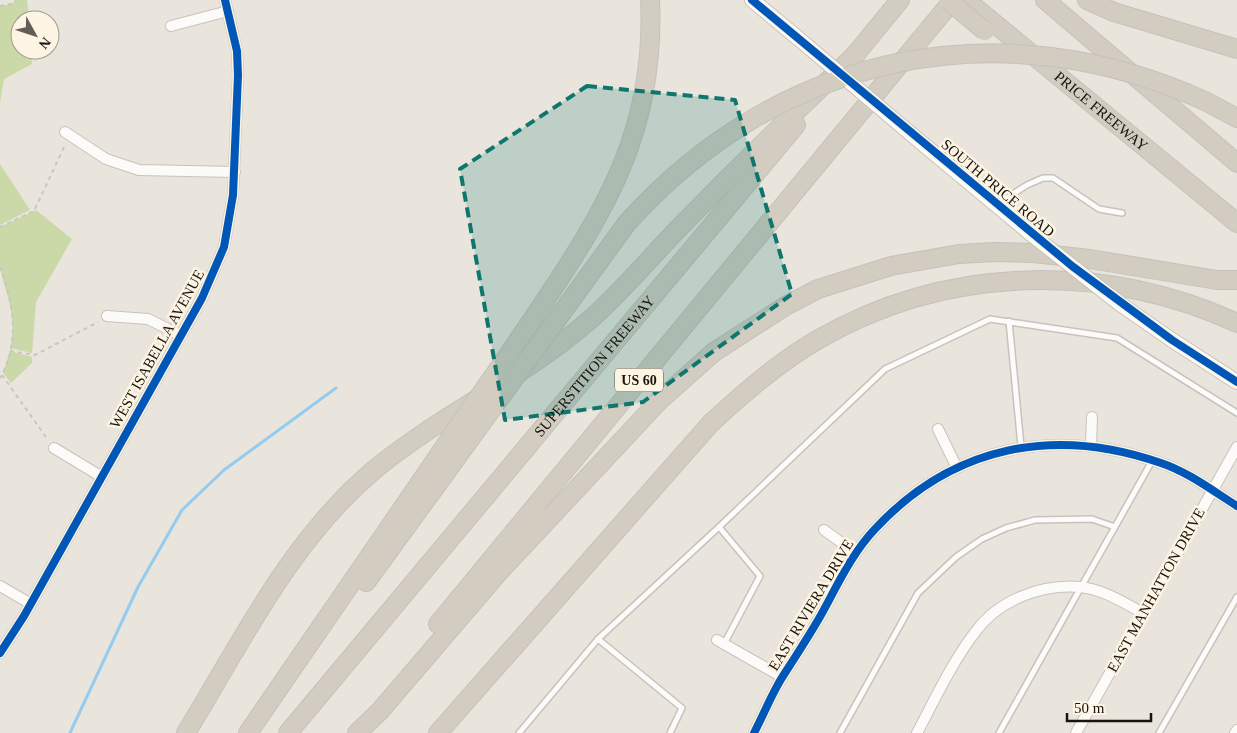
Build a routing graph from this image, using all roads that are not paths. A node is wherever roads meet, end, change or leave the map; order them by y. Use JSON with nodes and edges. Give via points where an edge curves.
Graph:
{"nodes":[{"id":1,"x":225,"y":0,"type":"edge"},
{"id":2,"x":650,"y":0,"type":"edge"},
{"id":3,"x":752,"y":0,"type":"edge"},
{"id":4,"x":900,"y":0,"type":"edge"},
{"id":5,"x":948,"y":0,"type":"edge"},
{"id":6,"x":955,"y":0,"type":"edge"},
{"id":7,"x":966,"y":0,"type":"edge"},
{"id":8,"x":1045,"y":0,"type":"edge"},
{"id":9,"x":1087,"y":0,"type":"edge"},
{"id":10,"x":228,"y":11,"type":"junction"},
{"id":11,"x":171,"y":26,"type":"dead end"},
{"id":12,"x":990,"y":27,"type":"junction"},
{"id":13,"x":1237,"y":49,"type":"edge"},
{"id":14,"x":857,"y":53,"type":"junction"},
{"id":15,"x":1237,"y":118,"type":"edge"},
{"id":16,"x":68,"y":133,"type":"road end"},
{"id":17,"x":1237,"y":163,"type":"edge"},
{"id":18,"x":235,"y":172,"type":"junction"},
{"id":19,"x":996,"y":205,"type":"junction"},
{"id":20,"x":1122,"y":213,"type":"dead end"},
{"id":21,"x":1237,"y":223,"type":"edge"},
{"id":22,"x":1237,"y":280,"type":"edge"},
{"id":23,"x":107,"y":316,"type":"road end"},
{"id":24,"x":1009,"y":321,"type":"junction"},
{"id":25,"x":1237,"y":323,"type":"edge"},
{"id":26,"x":180,"y":335,"type":"junction"},
{"id":27,"x":1237,"y":382,"type":"edge"},
{"id":28,"x":1237,"y":413,"type":"edge"},
{"id":29,"x":1092,"y":417,"type":"dead end"},
{"id":30,"x":938,"y":429,"type":"dead end"},
{"id":31,"x":1091,"y":445,"type":"junction"},
{"id":32,"x":1021,"y":446,"type":"junction"},
{"id":33,"x":1237,"y":447,"type":"edge"},
{"id":34,"x":54,"y":448,"type":"road end"},
{"id":35,"x":1152,"y":460,"type":"junction"},
{"id":36,"x":957,"y":468,"type":"junction"},
{"id":37,"x":102,"y":477,"type":"junction"},
{"id":38,"x":430,"y":481,"type":"junction"},
{"id":39,"x":1212,"y":491,"type":"junction"},
{"id":40,"x":1237,"y":506,"type":"edge"},
{"id":41,"x":1115,"y":527,"type":"junction"},
{"id":42,"x":719,"y":528,"type":"junction"},
{"id":43,"x":824,"y":530,"type":"dead end"},
{"id":44,"x":856,"y":553,"type":"junction"},
{"id":45,"x":0,"y":586,"type":"edge"},
{"id":46,"x":1081,"y":587,"type":"junction"},
{"id":47,"x":1237,"y":597,"type":"edge"},
{"id":48,"x":31,"y":604,"type":"junction"},
{"id":49,"x":1142,"y":613,"type":"junction"},
{"id":50,"x":598,"y":639,"type":"junction"},
{"id":51,"x":721,"y":642,"type":"joint"},
{"id":52,"x":0,"y":653,"type":"edge"},
{"id":53,"x":782,"y":677,"type":"junction"},
{"id":54,"x":1237,"y":730,"type":"edge"},
{"id":55,"x":186,"y":733,"type":"edge"},
{"id":56,"x":249,"y":733,"type":"edge"},
{"id":57,"x":288,"y":733,"type":"edge"},
{"id":58,"x":348,"y":733,"type":"edge"},
{"id":59,"x":357,"y":733,"type":"edge"},
{"id":60,"x":438,"y":733,"type":"edge"},
{"id":61,"x":519,"y":733,"type":"edge"},
{"id":62,"x":670,"y":733,"type":"edge"},
{"id":63,"x":754,"y":733,"type":"edge"},
{"id":64,"x":840,"y":733,"type":"edge"},
{"id":65,"x":916,"y":733,"type":"edge"},
{"id":66,"x":999,"y":733,"type":"edge"},
{"id":67,"x":1076,"y":733,"type":"edge"},
{"id":68,"x":1159,"y":733,"type":"edge"},
{"id":69,"x":1235,"y":733,"type":"edge"}],
"edges":[{"from":1,"to":10,"type":"street","name":"WEST ISABELLA AVENUE"},
{"from":2,"to":38,"type":"highway","bridge":true,"via":[[646,90],[626,157],[603,210]]},
{"from":3,"to":19,"type":"main road","name":"SOUTH PRICE ROAD","bridge":true},
{"from":4,"to":14,"type":"highway","name":"SUPERSTITION FREEWAY","number":"US 60"},
{"from":5,"to":12,"type":"highway","bridge":true},
{"from":6,"to":58,"type":"highway","number":"US 60","via":[[930,26]]},
{"from":7,"to":12,"type":"highway"},
{"from":8,"to":17,"type":"highway"},
{"from":9,"to":13,"type":"highway","via":[[1114,12]]},
{"from":10,"to":11,"type":"street"},
{"from":10,"to":18,"type":"street","name":"WEST ISABELLA AVENUE","via":[[237,51],[238,74]]},
{"from":12,"to":21,"type":"highway","name":"PRICE FREEWAY"},
{"from":14,"to":55,"type":"highway","via":[[794,112],[591,318],[526,370],[408,444],[334,508],[309,537],[271,592]]},
{"from":14,"to":57,"type":"highway","name":"SUPERSTITION FREEWAY","number":"US 60"},
{"from":15,"to":38,"type":"highway","bridge":true,"via":[[1138,73],[1039,55],[981,52],[907,61],[856,74],[797,96],[737,128],[689,163],[645,202]]},
{"from":16,"to":18,"type":"street","via":[[106,159],[139,170]]},
{"from":18,"to":26,"type":"street","name":"WEST ISABELLA AVENUE","via":[[224,247],[202,298]]},
{"from":19,"to":20,"type":"lane","via":[[1027,185],[1043,178],[1053,178],[1099,209]]},
{"from":19,"to":27,"type":"main road","name":"SOUTH PRICE ROAD","bridge":true,"via":[[1120,304]]},
{"from":22,"to":59,"type":"highway","via":[[1217,280],[1064,256],[994,252],[959,254],[891,266],[818,289],[714,352],[660,400],[499,572]]},
{"from":23,"to":26,"type":"street","via":[[148,319]]},
{"from":24,"to":28,"type":"lane","via":[[1117,338]]},
{"from":24,"to":32,"type":"lane"},
{"from":24,"to":42,"type":"lane","via":[[990,319],[885,369]]},
{"from":25,"to":60,"type":"highway","via":[[1180,301],[1139,290],[1079,280],[1010,280],[961,286],[895,304],[818,339],[744,392],[711,423]]},
{"from":26,"to":37,"type":"street","name":"WEST ISABELLA AVENUE"},
{"from":29,"to":31,"type":"street"},
{"from":30,"to":36,"type":"street"},
{"from":31,"to":32,"type":"street","name":"EAST RIVIERA DRIVE"},
{"from":31,"to":35,"type":"street","name":"EAST RIVIERA DRIVE"},
{"from":32,"to":36,"type":"street","name":"EAST RIVIERA DRIVE"},
{"from":33,"to":39,"type":"street","name":"EAST MANHATTON DRIVE"},
{"from":34,"to":37,"type":"street"},
{"from":35,"to":39,"type":"street","name":"EAST RIVIERA DRIVE"},
{"from":35,"to":41,"type":"lane"},
{"from":36,"to":44,"type":"street","name":"EAST RIVIERA DRIVE","via":[[901,503]]},
{"from":37,"to":48,"type":"street","name":"WEST ISABELLA AVENUE"},
{"from":38,"to":56,"type":"highway"},
{"from":39,"to":40,"type":"street","name":"EAST RIVIERA DRIVE"},
{"from":39,"to":49,"type":"street","name":"EAST MANHATTON DRIVE"},
{"from":41,"to":46,"type":"lane"},
{"from":41,"to":64,"type":"lane","via":[[1092,519],[1035,520],[982,539],[956,557],[918,593]]},
{"from":42,"to":50,"type":"lane"},
{"from":42,"to":51,"type":"lane","via":[[760,576]]},
{"from":43,"to":44,"type":"street"},
{"from":44,"to":53,"type":"street","name":"EAST RIVIERA DRIVE"},
{"from":45,"to":48,"type":"street"},
{"from":46,"to":49,"type":"street","via":[[1113,597]]},
{"from":46,"to":65,"type":"street","via":[[1048,588],[1022,596],[998,609],[976,631]]},
{"from":46,"to":66,"type":"lane"},
{"from":47,"to":68,"type":"lane"},
{"from":48,"to":52,"type":"street","name":"WEST ISABELLA AVENUE"},
{"from":49,"to":67,"type":"street","name":"EAST MANHATTON DRIVE"},
{"from":50,"to":61,"type":"lane"},
{"from":50,"to":62,"type":"lane","via":[[682,708]]},
{"from":51,"to":53,"type":"street"},
{"from":53,"to":63,"type":"street","name":"EAST RIVIERA DRIVE"},
{"from":54,"to":69,"type":"street"}]}
